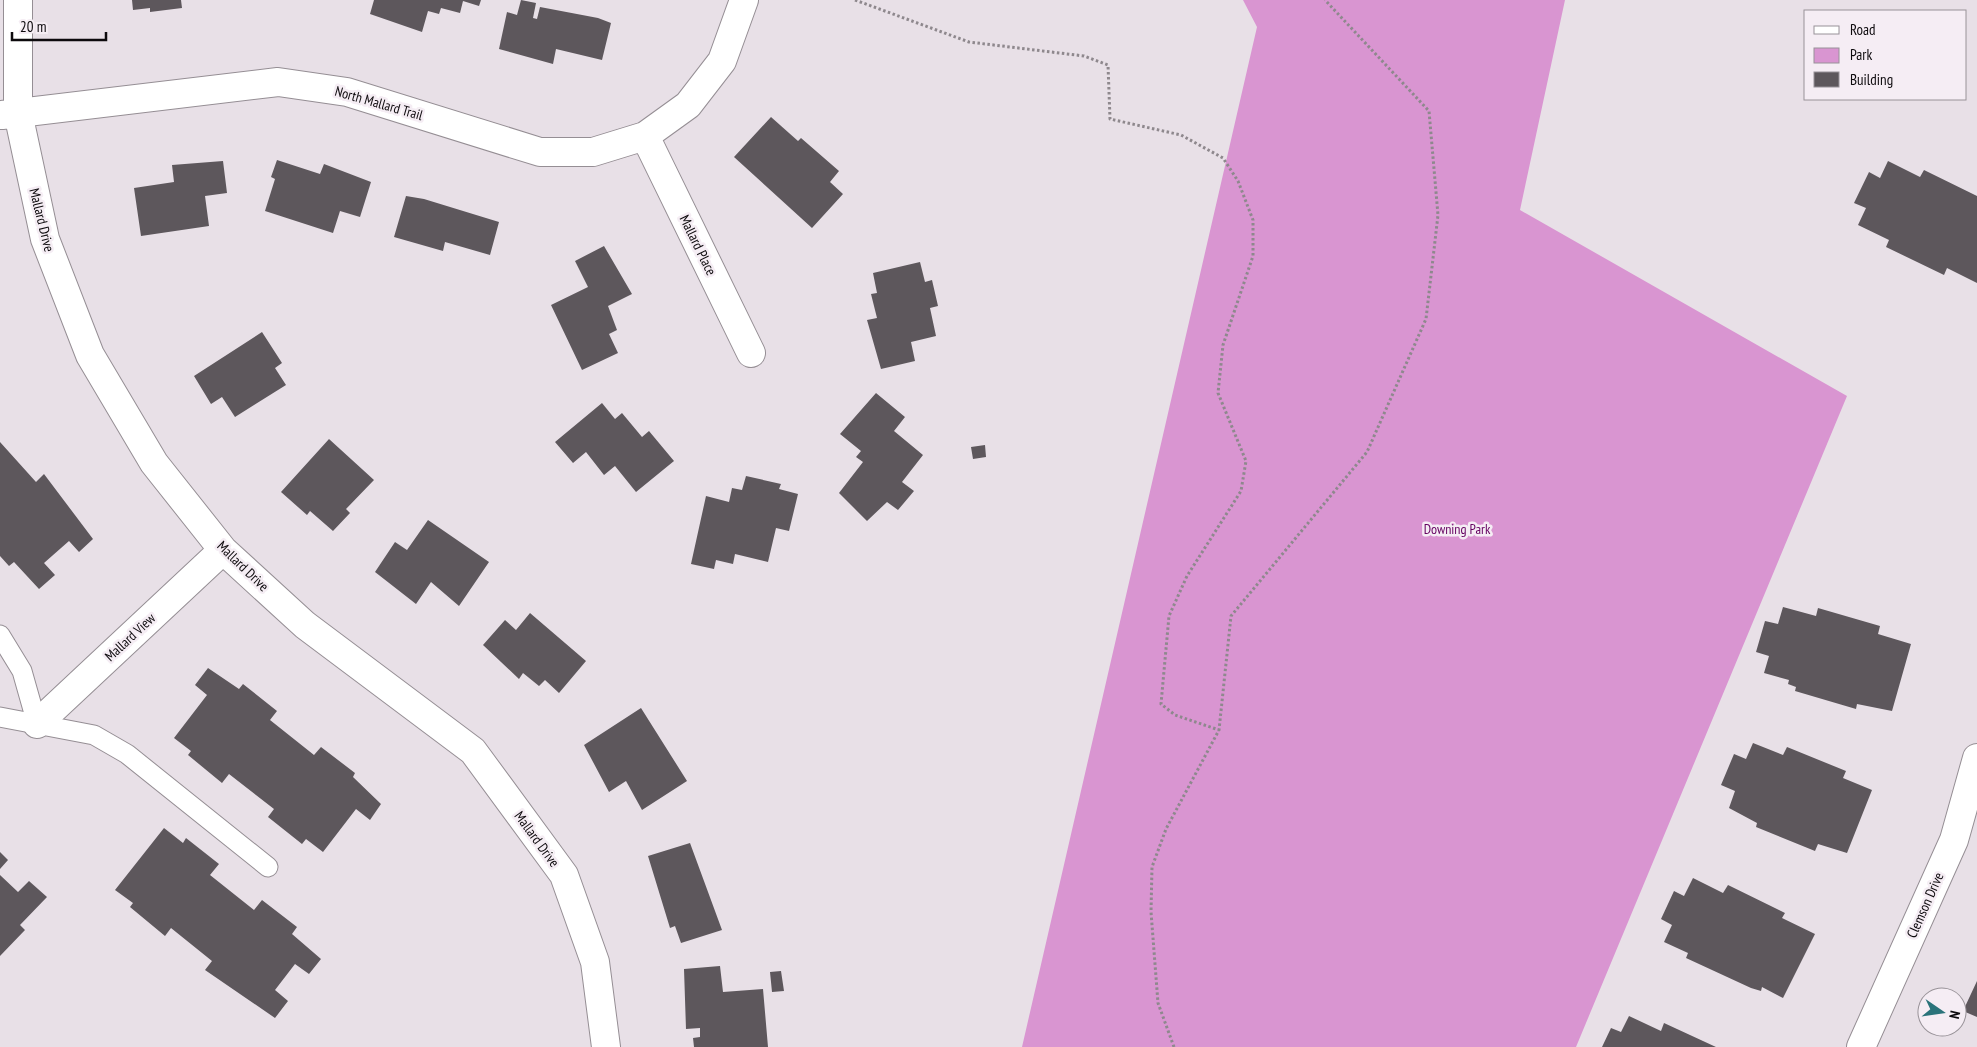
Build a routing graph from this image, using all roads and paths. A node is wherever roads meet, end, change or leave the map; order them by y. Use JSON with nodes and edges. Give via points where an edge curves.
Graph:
{"nodes":[{"id":1,"x":18,"y":0,"type":"edge"},
{"id":2,"x":744,"y":0,"type":"edge"},
{"id":3,"x":855,"y":0,"type":"edge"},
{"id":4,"x":1325,"y":0,"type":"edge"},
{"id":5,"x":9,"y":114,"type":"edge"},
{"id":6,"x":645,"y":136,"type":"junction"},
{"id":7,"x":751,"y":353,"type":"dead end"},
{"id":8,"x":223,"y":550,"type":"junction"},
{"id":9,"x":0,"y":635,"type":"edge"},
{"id":10,"x":0,"y":717,"type":"edge"},
{"id":11,"x":37,"y":724,"type":"junction"},
{"id":12,"x":1219,"y":730,"type":"junction"},
{"id":13,"x":1977,"y":758,"type":"edge"},
{"id":14,"x":268,"y":867,"type":"dead end"},
{"id":15,"x":606,"y":1047,"type":"edge"},
{"id":16,"x":1174,"y":1047,"type":"edge"},
{"id":17,"x":1861,"y":1047,"type":"edge"}],
"edges":[{"from":1,"to":5,"type":"street","name":"Mallard Drive"},
{"from":2,"to":6,"type":"street","name":"North Mallard Trail","via":[[722,61],[688,105]]},
{"from":3,"to":12,"type":"path","via":[[969,42],[1084,56],[1108,66],[1110,119],[1181,135],[1222,158],[1238,181],[1253,220],[1253,256],[1223,345],[1218,393],[1246,461],[1241,491],[1187,576],[1169,616],[1161,704],[1175,715]]},
{"from":4,"to":12,"type":"path","via":[[1429,111],[1438,215],[1426,319],[1367,452],[1231,616]]},
{"from":5,"to":6,"type":"street","name":"North Mallard Trail","via":[[278,82],[347,92],[540,152],[593,152]]},
{"from":5,"to":8,"type":"street","name":"Mallard Drive","via":[[45,239],[90,355],[154,463]]},
{"from":6,"to":7,"type":"street","name":"Mallard Place"},
{"from":8,"to":11,"type":"street","name":"Mallard View"},
{"from":8,"to":15,"type":"street","name":"Mallard Drive","via":[[305,625],[473,751],[564,875],[595,962]]},
{"from":9,"to":11,"type":"lane","via":[[22,671]]},
{"from":10,"to":11,"type":"lane"},
{"from":11,"to":14,"type":"lane","via":[[94,735],[127,754]]},
{"from":12,"to":16,"type":"path","via":[[1166,829],[1152,867],[1151,912],[1158,1003]]},
{"from":13,"to":17,"type":"street","name":"Clemson Drive","via":[[1954,840]]}]}
